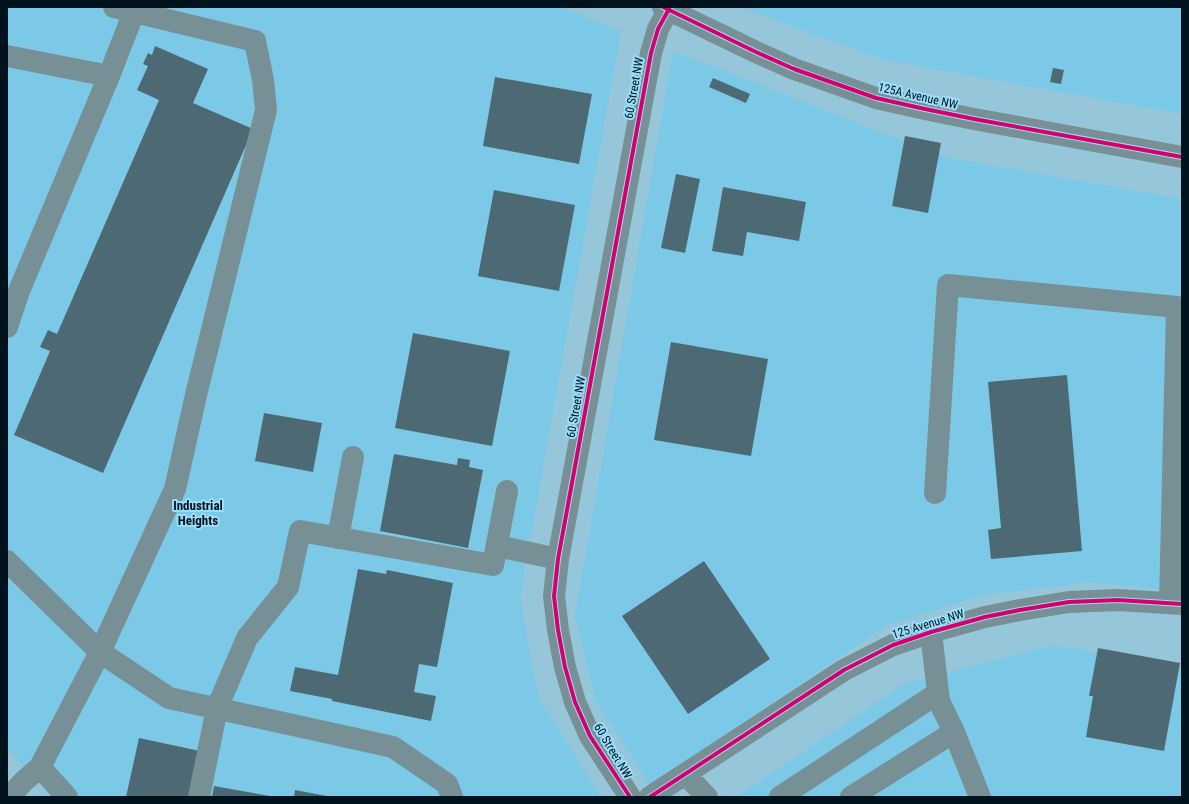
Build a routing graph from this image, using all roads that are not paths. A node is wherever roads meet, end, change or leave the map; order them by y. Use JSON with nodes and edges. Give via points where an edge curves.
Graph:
{"nodes":[{"id":1,"x":666,"y":8,"type":"edge"},
{"id":2,"x":124,"y":9,"type":"edge"},
{"id":3,"x":7,"y":56,"type":"edge"},
{"id":4,"x":109,"y":76,"type":"junction"},
{"id":5,"x":1182,"y":157,"type":"edge"},
{"id":6,"x":7,"y":327,"type":"edge"},
{"id":7,"x":352,"y":457,"type":"dead end"},
{"id":8,"x":507,"y":491,"type":"dead end"},
{"id":9,"x":935,"y":494,"type":"dead end"},
{"id":10,"x":338,"y":538,"type":"junction"},
{"id":11,"x":496,"y":546,"type":"junction"},
{"id":12,"x":558,"y":560,"type":"junction"},
{"id":13,"x":7,"y":562,"type":"edge"},
{"id":14,"x":1176,"y":603,"type":"edge"},
{"id":15,"x":931,"y":632,"type":"junction"},
{"id":16,"x":100,"y":652,"type":"junction"},
{"id":17,"x":938,"y":693,"type":"junction"},
{"id":18,"x":217,"y":708,"type":"junction"},
{"id":19,"x":954,"y":732,"type":"junction"},
{"id":20,"x":40,"y":767,"type":"junction"},
{"id":21,"x":685,"y":774,"type":"junction"},
{"id":22,"x":9,"y":797,"type":"edge"},
{"id":23,"x":67,"y":797,"type":"edge"},
{"id":24,"x":199,"y":797,"type":"edge"},
{"id":25,"x":452,"y":797,"type":"edge"},
{"id":26,"x":630,"y":797,"type":"edge"},
{"id":27,"x":650,"y":797,"type":"edge"},
{"id":28,"x":707,"y":797,"type":"edge"},
{"id":29,"x":780,"y":797,"type":"edge"},
{"id":30,"x":851,"y":797,"type":"edge"},
{"id":31,"x":980,"y":797,"type":"edge"}],
"edges":[{"from":1,"to":5,"type":"street","name":"125A Avenue NW","via":[[794,69],[876,98],[967,118]]},
{"from":1,"to":12,"type":"street","name":"60 Street NW","via":[[651,53]]},
{"from":2,"to":4,"type":"street"},
{"from":2,"to":16,"type":"street","via":[[255,41],[266,110],[175,489]]},
{"from":3,"to":4,"type":"street"},
{"from":4,"to":6,"type":"street","via":[[19,291]]},
{"from":7,"to":10,"type":"street"},
{"from":8,"to":11,"type":"street"},
{"from":9,"to":14,"type":"street","via":[[948,285],[1177,307]]},
{"from":10,"to":11,"type":"street","via":[[493,565]]},
{"from":10,"to":18,"type":"street","via":[[300,531],[288,587],[247,638]]},
{"from":11,"to":12,"type":"street"},
{"from":12,"to":26,"type":"street","name":"60 Street NW","via":[[554,596],[558,630],[575,702],[590,736]]},
{"from":13,"to":16,"type":"street"},
{"from":14,"to":15,"type":"street","name":"125 Avenue NW","via":[[1118,600],[1069,602],[985,617]]},
{"from":15,"to":17,"type":"street"},
{"from":15,"to":21,"type":"street","name":"125 Avenue NW","via":[[893,645],[844,670]]},
{"from":16,"to":18,"type":"street","via":[[169,698]]},
{"from":16,"to":20,"type":"street"},
{"from":17,"to":19,"type":"street","via":[[939,701]]},
{"from":17,"to":29,"type":"street"},
{"from":18,"to":24,"type":"street"},
{"from":18,"to":25,"type":"street","via":[[393,747],[448,784]]},
{"from":19,"to":30,"type":"street"},
{"from":19,"to":31,"type":"street"},
{"from":20,"to":22,"type":"street"},
{"from":20,"to":23,"type":"street"},
{"from":21,"to":27,"type":"street","name":"125 Avenue NW"},
{"from":21,"to":28,"type":"street"}]}
